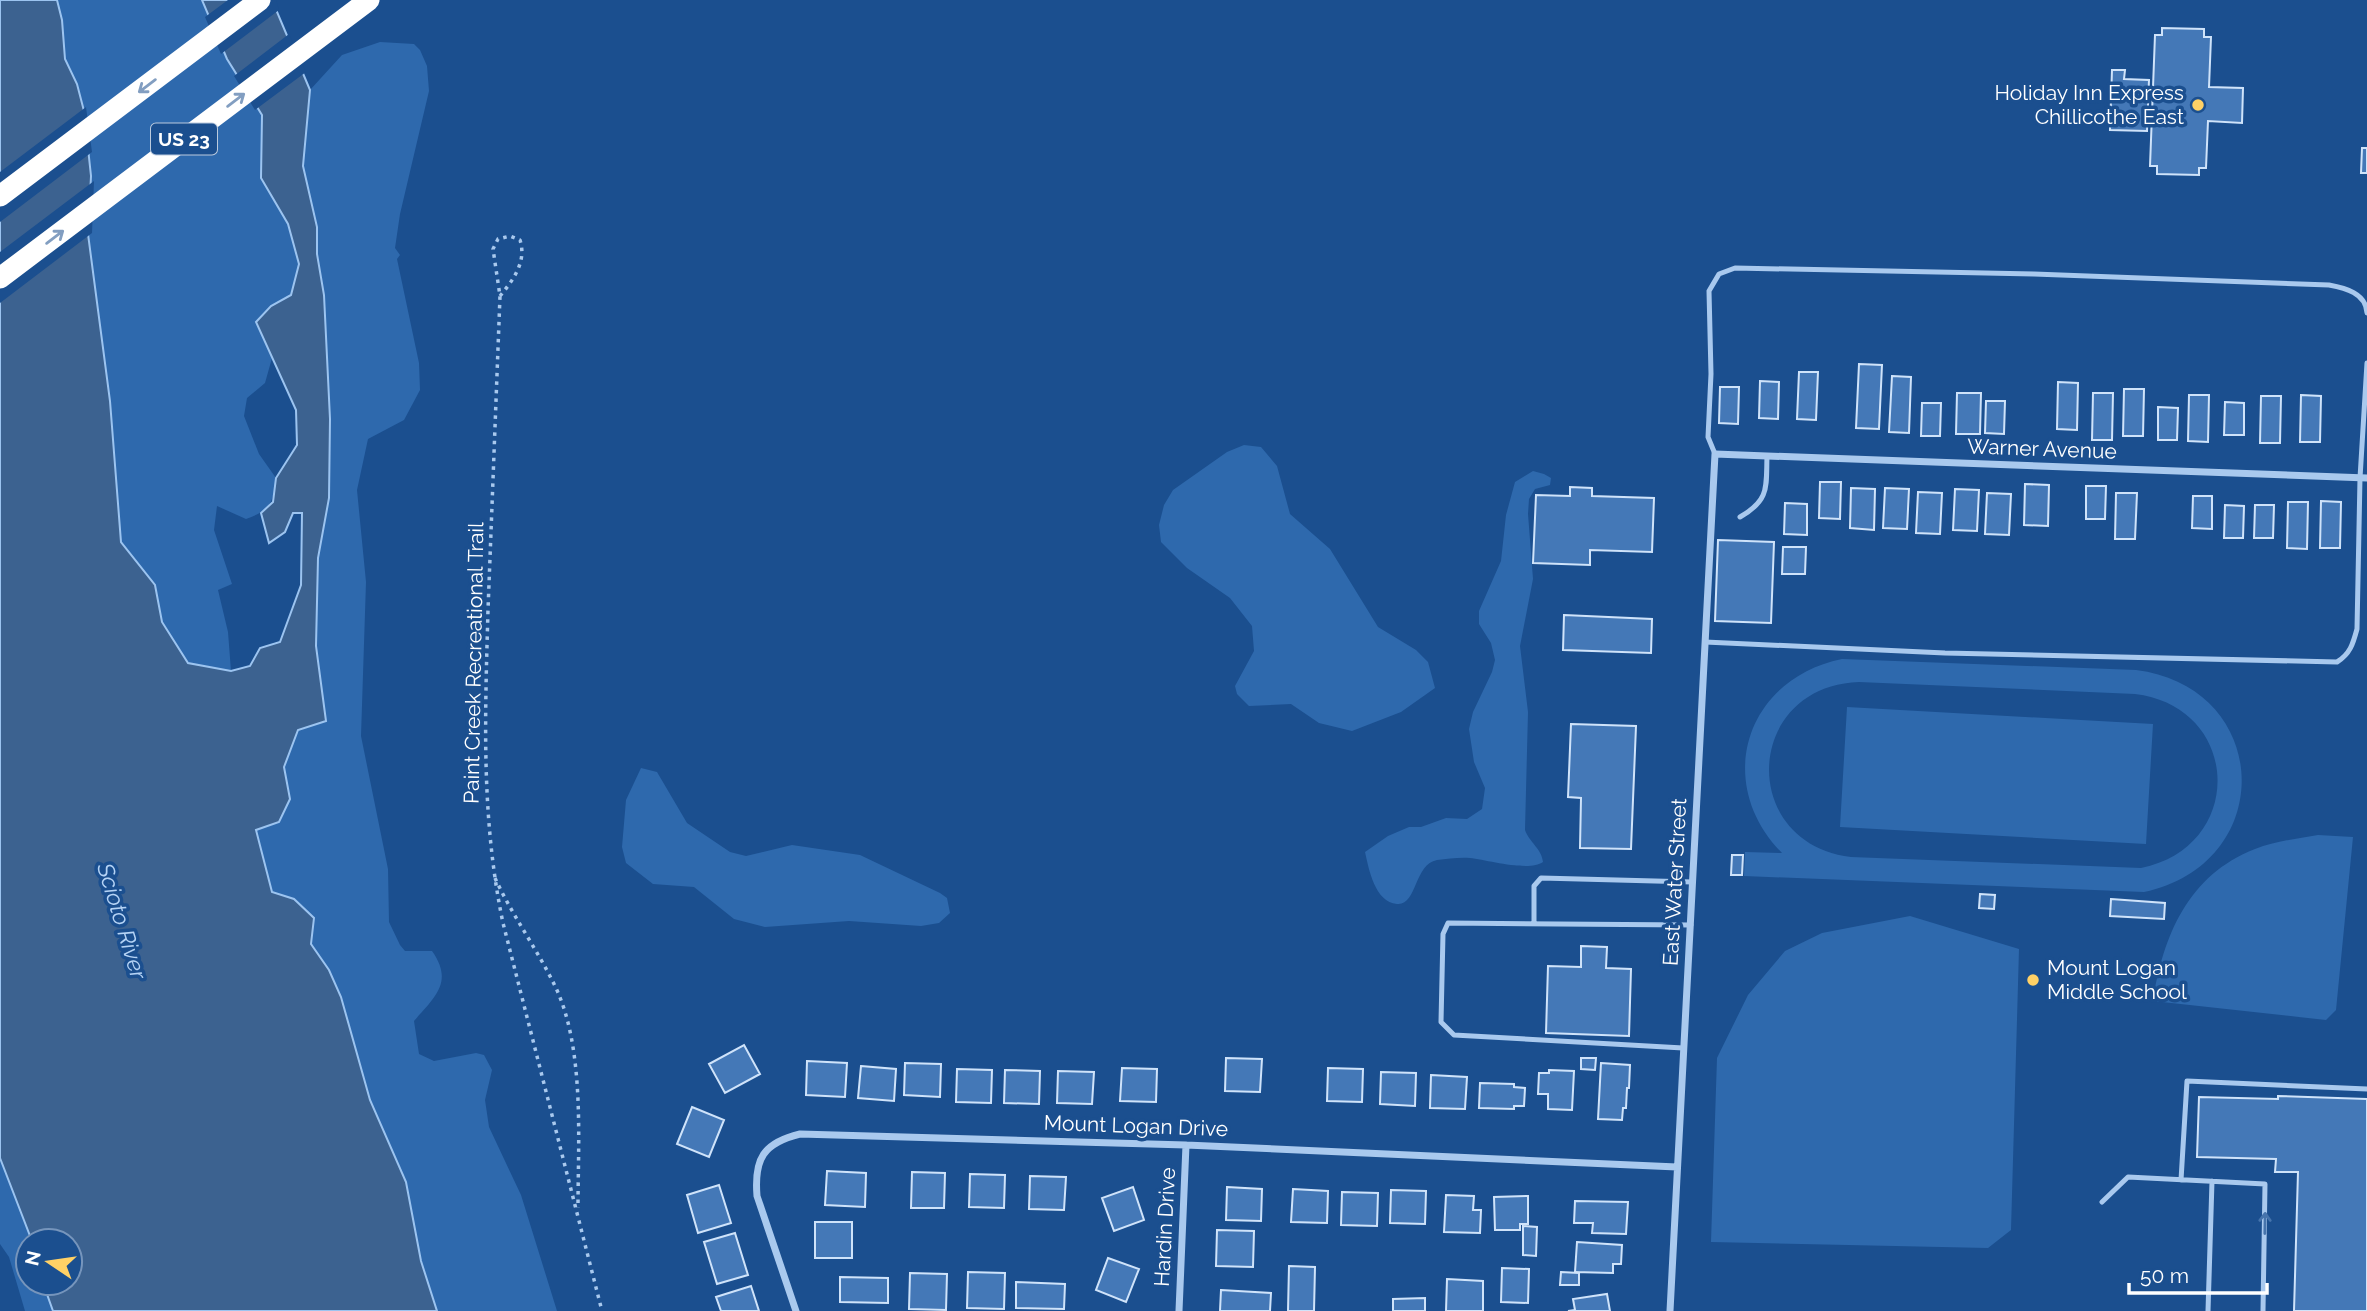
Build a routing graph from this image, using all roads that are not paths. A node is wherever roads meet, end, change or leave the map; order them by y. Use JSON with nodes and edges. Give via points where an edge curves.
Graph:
{"nodes":[{"id":1,"x":260,"y":0,"type":"edge"},
{"id":2,"x":369,"y":0,"type":"edge"},
{"id":3,"x":0,"y":196,"type":"edge"},
{"id":4,"x":0,"y":278,"type":"edge"},
{"id":5,"x":2367,"y":313,"type":"edge"},
{"id":6,"x":2367,"y":363,"type":"edge"},
{"id":7,"x":1715,"y":454,"type":"junction"},
{"id":8,"x":1767,"y":456,"type":"junction"},
{"id":9,"x":2364,"y":478,"type":"edge"},
{"id":10,"x":1740,"y":517,"type":"dead end"},
{"id":11,"x":1705,"y":642,"type":"junction"},
{"id":12,"x":1693,"y":882,"type":"junction"},
{"id":13,"x":1534,"y":924,"type":"junction"},
{"id":14,"x":1691,"y":925,"type":"junction"},
{"id":15,"x":1683,"y":1048,"type":"junction"},
{"id":16,"x":2367,"y":1089,"type":"edge"},
{"id":17,"x":1186,"y":1145,"type":"junction"},
{"id":18,"x":1677,"y":1167,"type":"junction"},
{"id":19,"x":2182,"y":1180,"type":"junction"},
{"id":20,"x":2212,"y":1181,"type":"junction"},
{"id":21,"x":2102,"y":1202,"type":"dead end"},
{"id":22,"x":796,"y":1311,"type":"edge"},
{"id":23,"x":1179,"y":1311,"type":"edge"},
{"id":24,"x":1670,"y":1311,"type":"edge"},
{"id":25,"x":2208,"y":1311,"type":"edge"},
{"id":26,"x":2263,"y":1311,"type":"edge"}],
"edges":[{"from":1,"to":3,"type":"highway","one_way":true},
{"from":4,"to":2,"type":"highway","number":"US 23","one_way":true},
{"from":5,"to":7,"type":"lane","via":[[2361,298],[2347,288],[2329,285],[1735,268],[1719,274],[1709,291],[1708,437]]},
{"from":6,"to":9,"type":"lane"},
{"from":7,"to":8,"type":"street","name":"Warner Avenue"},
{"from":7,"to":11,"type":"street","name":"East Water Street"},
{"from":8,"to":9,"type":"street","name":"Warner Avenue"},
{"from":8,"to":10,"type":"lane","via":[[1763,498]]},
{"from":9,"to":11,"type":"lane","via":[[2357,629],[2353,645],[2337,663]]},
{"from":11,"to":12,"type":"street","name":"East Water Street"},
{"from":12,"to":13,"type":"lane","via":[[1541,878],[1534,886]]},
{"from":12,"to":14,"type":"street","name":"East Water Street"},
{"from":13,"to":14,"type":"lane"},
{"from":13,"to":15,"type":"lane","via":[[1448,923],[1443,934],[1441,1022],[1454,1035]]},
{"from":14,"to":15,"type":"street","name":"East Water Street"},
{"from":15,"to":18,"type":"street","name":"East Water Street"},
{"from":16,"to":19,"type":"lane","via":[[2187,1081]]},
{"from":17,"to":18,"type":"street","name":"Mount Logan Drive"},
{"from":17,"to":22,"type":"street","name":"Mount Logan Drive","via":[[821,1134],[783,1138],[759,1161],[757,1196]]},
{"from":17,"to":23,"type":"street","name":"Hardin Drive"},
{"from":18,"to":24,"type":"street","name":"East Water Street"},
{"from":19,"to":20,"type":"lane"},
{"from":19,"to":21,"type":"lane","via":[[2128,1177]]},
{"from":20,"to":25,"type":"lane"},
{"from":26,"to":20,"type":"lane","one_way":true,"via":[[2265,1184]]}]}
